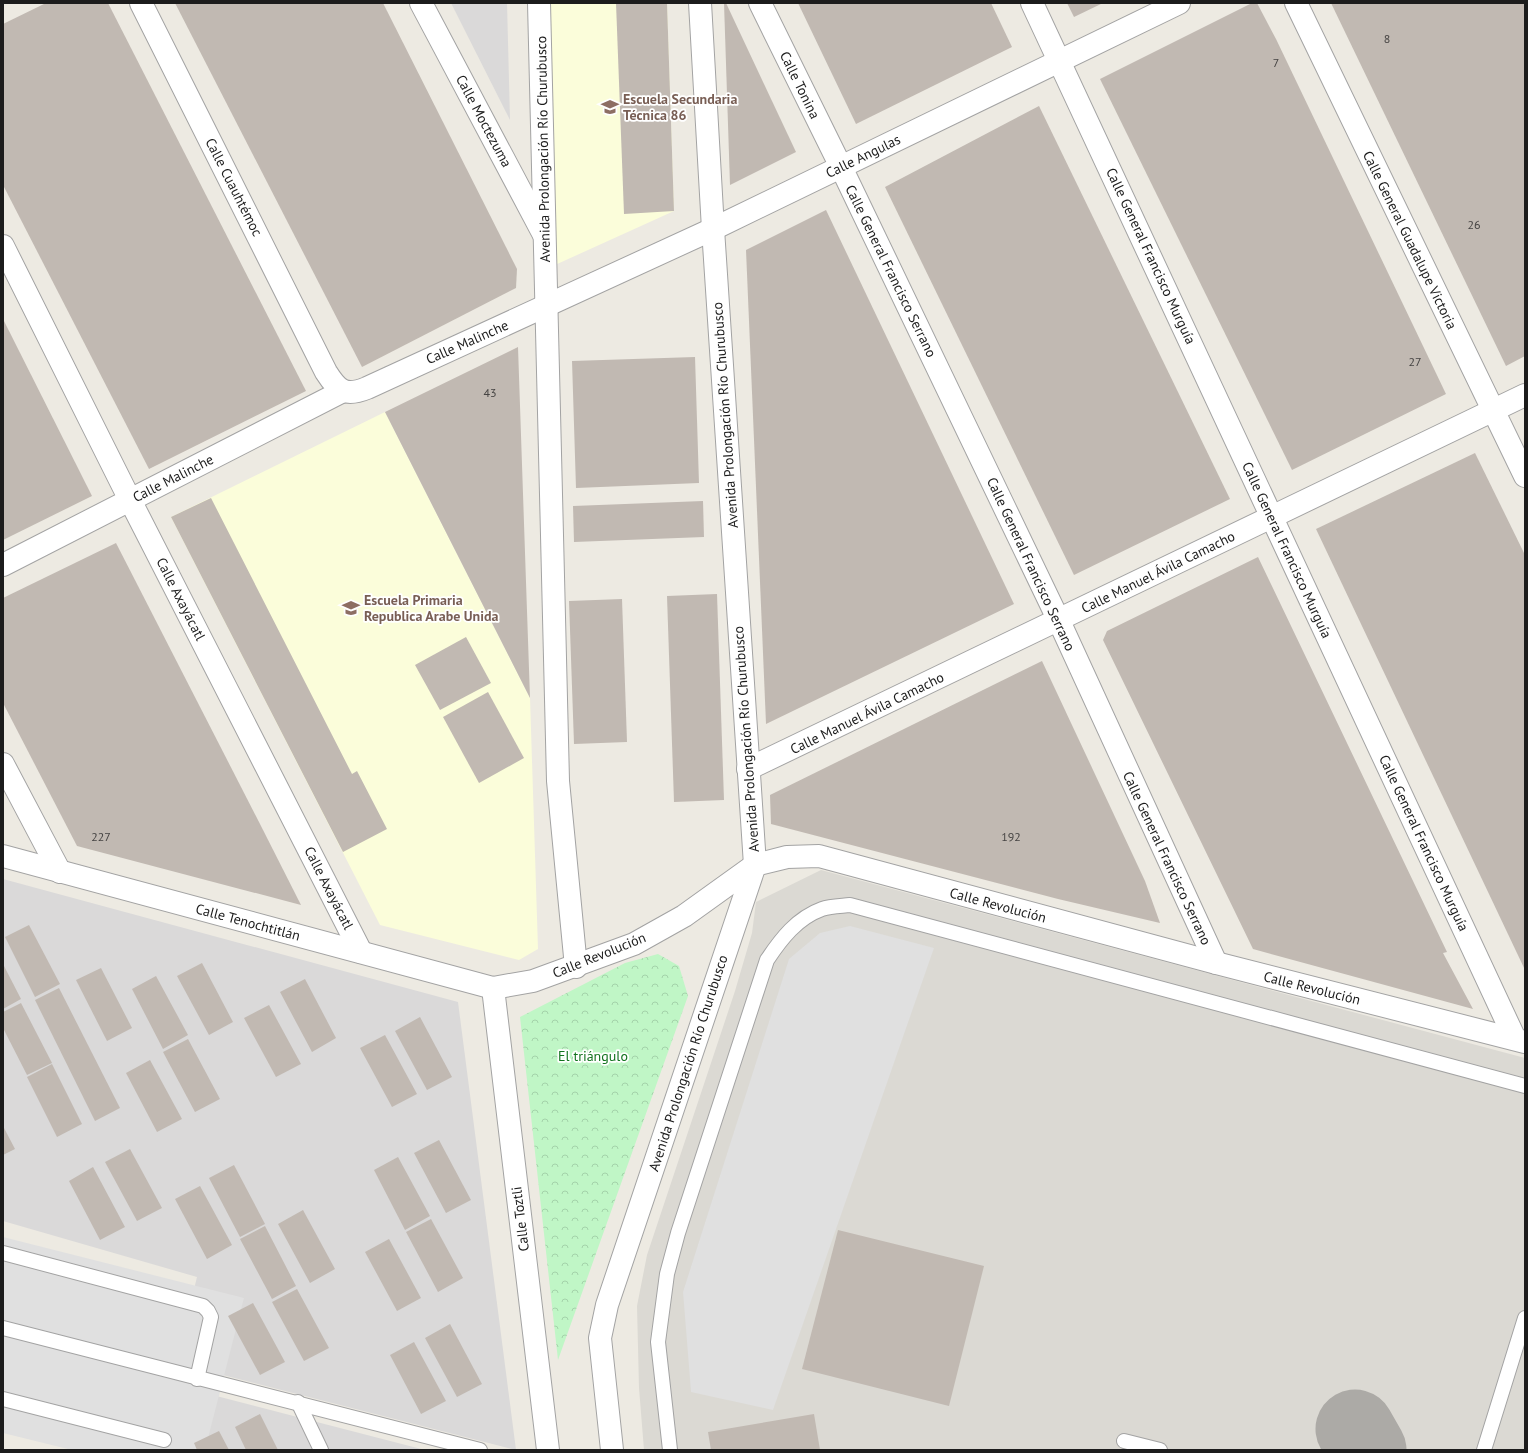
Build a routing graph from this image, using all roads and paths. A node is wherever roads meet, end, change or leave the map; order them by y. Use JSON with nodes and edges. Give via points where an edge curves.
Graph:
{"nodes":[{"id":1,"x":141,"y":3,"type":"edge"},
{"id":2,"x":421,"y":3,"type":"edge"},
{"id":3,"x":539,"y":3,"type":"edge"},
{"id":4,"x":700,"y":3,"type":"edge"},
{"id":5,"x":760,"y":3,"type":"edge"},
{"id":6,"x":1032,"y":3,"type":"edge"},
{"id":7,"x":1179,"y":3,"type":"edge"},
{"id":8,"x":1296,"y":3,"type":"edge"},
{"id":9,"x":1060,"y":60,"type":"junction"},
{"id":10,"x":841,"y":167,"type":"junction"},
{"id":11,"x":713,"y":229,"type":"junction"},
{"id":12,"x":546,"y":240,"type":"junction"},
{"id":13,"x":3,"y":246,"type":"edge"},
{"id":14,"x":546,"y":307,"type":"junction"},
{"id":15,"x":343,"y":391,"type":"junction"},
{"id":16,"x":1525,"y":395,"type":"edge"},
{"id":17,"x":1493,"y":410,"type":"junction"},
{"id":18,"x":1525,"y":476,"type":"edge"},
{"id":19,"x":130,"y":500,"type":"junction"},
{"id":20,"x":1272,"y":516,"type":"junction"},
{"id":21,"x":3,"y":565,"type":"edge"},
{"id":22,"x":1059,"y":621,"type":"junction"},
{"id":23,"x":3,"y":764,"type":"edge"},
{"id":24,"x":748,"y":769,"type":"junction"},
{"id":25,"x":3,"y":856,"type":"edge"},
{"id":26,"x":755,"y":865,"type":"junction"},
{"id":27,"x":60,"y":872,"type":"junction"},
{"id":28,"x":361,"y":952,"type":"junction"},
{"id":29,"x":1216,"y":963,"type":"junction"},
{"id":30,"x":576,"y":967,"type":"junction"},
{"id":31,"x":493,"y":988,"type":"junction"},
{"id":32,"x":1520,"y":1041,"type":"edge"},
{"id":33,"x":1525,"y":1086,"type":"edge"},
{"id":34,"x":3,"y":1253,"type":"edge"},
{"id":35,"x":1525,"y":1318,"type":"edge"},
{"id":36,"x":3,"y":1328,"type":"edge"},
{"id":37,"x":197,"y":1379,"type":"junction"},
{"id":38,"x":3,"y":1399,"type":"edge"},
{"id":39,"x":298,"y":1402,"type":"junction"},
{"id":40,"x":164,"y":1440,"type":"dead end"},
{"id":41,"x":1124,"y":1441,"type":"dead end"},
{"id":42,"x":321,"y":1450,"type":"edge"},
{"id":43,"x":480,"y":1450,"type":"edge"},
{"id":44,"x":548,"y":1450,"type":"edge"},
{"id":45,"x":612,"y":1450,"type":"edge"},
{"id":46,"x":670,"y":1450,"type":"edge"},
{"id":47,"x":1160,"y":1450,"type":"edge"},
{"id":48,"x":1484,"y":1450,"type":"edge"}],
"edges":[{"from":1,"to":15,"type":"street","name":"Calle Cuauhtémoc","via":[[326,372]]},
{"from":2,"to":12,"type":"street","name":"Calle Moctezuma"},
{"from":3,"to":12,"type":"street","name":"Avenida Prolongación Río Churubusco"},
{"from":4,"to":11,"type":"street","name":"Avenida Prolongación Río Churubusco"},
{"from":5,"to":10,"type":"street","name":"Calle Tonina"},
{"from":6,"to":9,"type":"street","name":"Calle General Francisco Murguía"},
{"from":7,"to":9,"type":"street","name":"Calle Angulas"},
{"from":8,"to":17,"type":"street","name":"Calle General Guadalupe Victoria"},
{"from":9,"to":10,"type":"street","name":"Calle Angulas"},
{"from":9,"to":20,"type":"street","name":"Calle General Francisco Murguía"},
{"from":10,"to":11,"type":"street","name":"Calle Angulas"},
{"from":10,"to":22,"type":"street","name":"Calle General Francisco Serrano"},
{"from":11,"to":14,"type":"street","name":"Calle Angulas"},
{"from":11,"to":24,"type":"street","name":"Avenida Prolongación Río Churubusco"},
{"from":12,"to":14,"type":"street","name":"Avenida Prolongación Río Churubusco"},
{"from":13,"to":19,"type":"street","name":"Calle Axayácatl"},
{"from":14,"to":15,"type":"street","name":"Calle Malinche","via":[[362,390]]},
{"from":14,"to":30,"type":"street","name":"Avenida Prolongación Río Churubusco","via":[[558,781]]},
{"from":15,"to":19,"type":"street","name":"Calle Malinche"},
{"from":16,"to":17,"type":"street","name":"Calle Manuel Ávila Camacho"},
{"from":17,"to":18,"type":"street","name":"Calle General Guadalupe Victoria"},
{"from":17,"to":20,"type":"street","name":"Calle Manuel Ávila Camacho"},
{"from":19,"to":21,"type":"street","name":"Calle Malinche"},
{"from":19,"to":28,"type":"street","name":"Calle Axayácatl"},
{"from":20,"to":22,"type":"street","name":"Calle Manuel Ávila Camacho"},
{"from":20,"to":32,"type":"street","name":"Calle General Francisco Murguía"},
{"from":22,"to":24,"type":"street","name":"Calle Manuel Ávila Camacho"},
{"from":22,"to":29,"type":"street","name":"Calle General Francisco Serrano"},
{"from":23,"to":27,"type":"street"},
{"from":24,"to":26,"type":"street","name":"Avenida Prolongación Río Churubusco"},
{"from":25,"to":27,"type":"street","name":"Calle Tenochtitlán"},
{"from":26,"to":29,"type":"street","name":"Calle Revolución","via":[[787,857],[819,856]]},
{"from":26,"to":30,"type":"street","name":"Calle Revolución","via":[[684,916],[634,944]]},
{"from":26,"to":45,"type":"street","name":"Avenida Prolongación Río Churubusco","via":[[607,1305],[600,1338]]},
{"from":27,"to":28,"type":"street","name":"Calle Tenochtitlán"},
{"from":28,"to":31,"type":"street","name":"Calle Tenochtitlán"},
{"from":29,"to":32,"type":"street","name":"Calle Revolución"},
{"from":30,"to":31,"type":"street","name":"Calle Revolución","via":[[533,981]]},
{"from":31,"to":44,"type":"street","name":"Calle Toztli"},
{"from":33,"to":46,"type":"lane","via":[[850,906],[822,908],[798,922],[781,939],[767,960],[678,1233],[667,1274],[658,1342]]},
{"from":34,"to":37,"type":"lane","via":[[203,1306],[211,1317]]},
{"from":35,"to":48,"type":"lane"},
{"from":36,"to":37,"type":"lane"},
{"from":37,"to":39,"type":"lane"},
{"from":38,"to":40,"type":"lane"},
{"from":39,"to":42,"type":"lane"},
{"from":39,"to":43,"type":"lane"},
{"from":41,"to":47,"type":"lane"}]}
